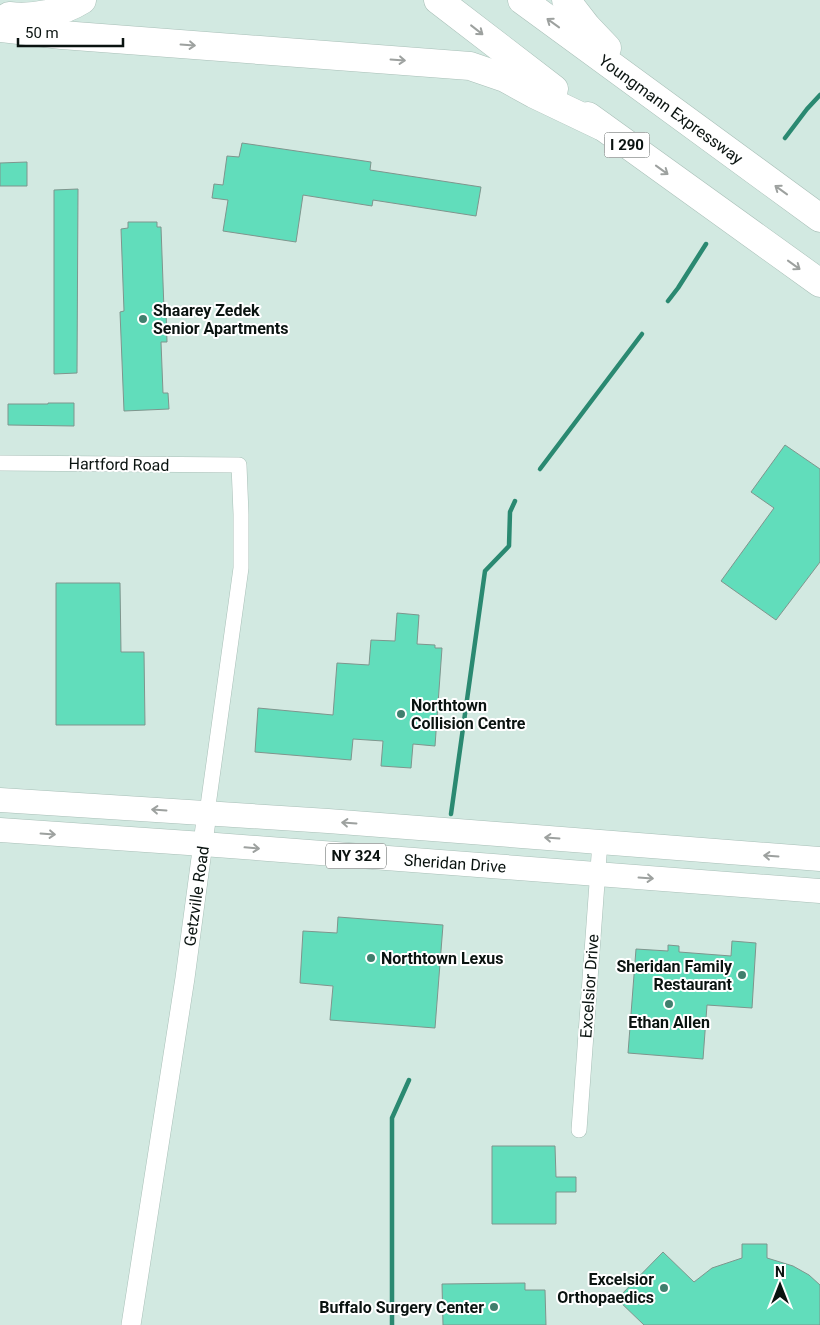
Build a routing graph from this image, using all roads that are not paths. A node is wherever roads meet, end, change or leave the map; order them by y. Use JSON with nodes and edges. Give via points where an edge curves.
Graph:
{"nodes":[{"id":1,"x":82,"y":0,"type":"edge"},
{"id":2,"x":438,"y":0,"type":"edge"},
{"id":3,"x":522,"y":0,"type":"edge"},
{"id":4,"x":566,"y":0,"type":"edge"},
{"id":5,"x":0,"y":14,"type":"edge"},
{"id":6,"x":0,"y":28,"type":"edge"},
{"id":7,"x":662,"y":104,"type":"junction"},
{"id":8,"x":601,"y":126,"type":"junction"},
{"id":9,"x":820,"y":218,"type":"edge"},
{"id":10,"x":820,"y":283,"type":"edge"},
{"id":11,"x":0,"y":463,"type":"edge"},
{"id":12,"x":239,"y":465,"type":"joint"},
{"id":13,"x":0,"y":800,"type":"edge"},
{"id":14,"x":207,"y":813,"type":"junction"},
{"id":15,"x":0,"y":830,"type":"edge"},
{"id":16,"x":600,"y":842,"type":"junction"},
{"id":17,"x":203,"y":844,"type":"junction"},
{"id":18,"x":820,"y":859,"type":"edge"},
{"id":19,"x":598,"y":874,"type":"junction"},
{"id":20,"x":820,"y":891,"type":"edge"},
{"id":21,"x":579,"y":1130,"type":"dead end"},
{"id":22,"x":131,"y":1325,"type":"edge"}],
"edges":[{"from":1,"to":5,"type":"highway","via":[[44,14],[26,17]]},
{"from":2,"to":8,"type":"highway","number":"I 290","one_way":true},
{"from":7,"to":3,"type":"highway","name":"Youngmann Expressway","one_way":true},
{"from":4,"to":7,"type":"highway","via":[[587,27]]},
{"from":6,"to":8,"type":"highway","one_way":true,"via":[[470,66],[505,78]]},
{"from":9,"to":7,"type":"highway","name":"Youngmann Expressway","one_way":true},
{"from":8,"to":10,"type":"highway","number":"I 290","one_way":true},
{"from":11,"to":12,"type":"street","name":"Hartford Road"},
{"from":12,"to":14,"type":"street","name":"Getzville Road","via":[[241,568]]},
{"from":14,"to":13,"type":"main road","name":"Sheridan Drive","number":"NY 324","one_way":true},
{"from":16,"to":14,"type":"main road","name":"Sheridan Drive","number":"NY 324","one_way":true},
{"from":14,"to":17,"type":"street","name":"Getzville Road"},
{"from":15,"to":17,"type":"main road","name":"Sheridan Drive","number":"NY 324","one_way":true},
{"from":18,"to":16,"type":"main road","name":"Sheridan Drive","number":"NY 324","one_way":true},
{"from":16,"to":19,"type":"street","name":"Excelsior Drive"},
{"from":17,"to":19,"type":"main road","name":"Sheridan Drive","number":"NY 324","one_way":true},
{"from":17,"to":22,"type":"street","name":"Getzville Road"},
{"from":19,"to":20,"type":"main road","name":"Sheridan Drive","number":"NY 324","one_way":true},
{"from":19,"to":21,"type":"street","name":"Excelsior Drive"}]}
